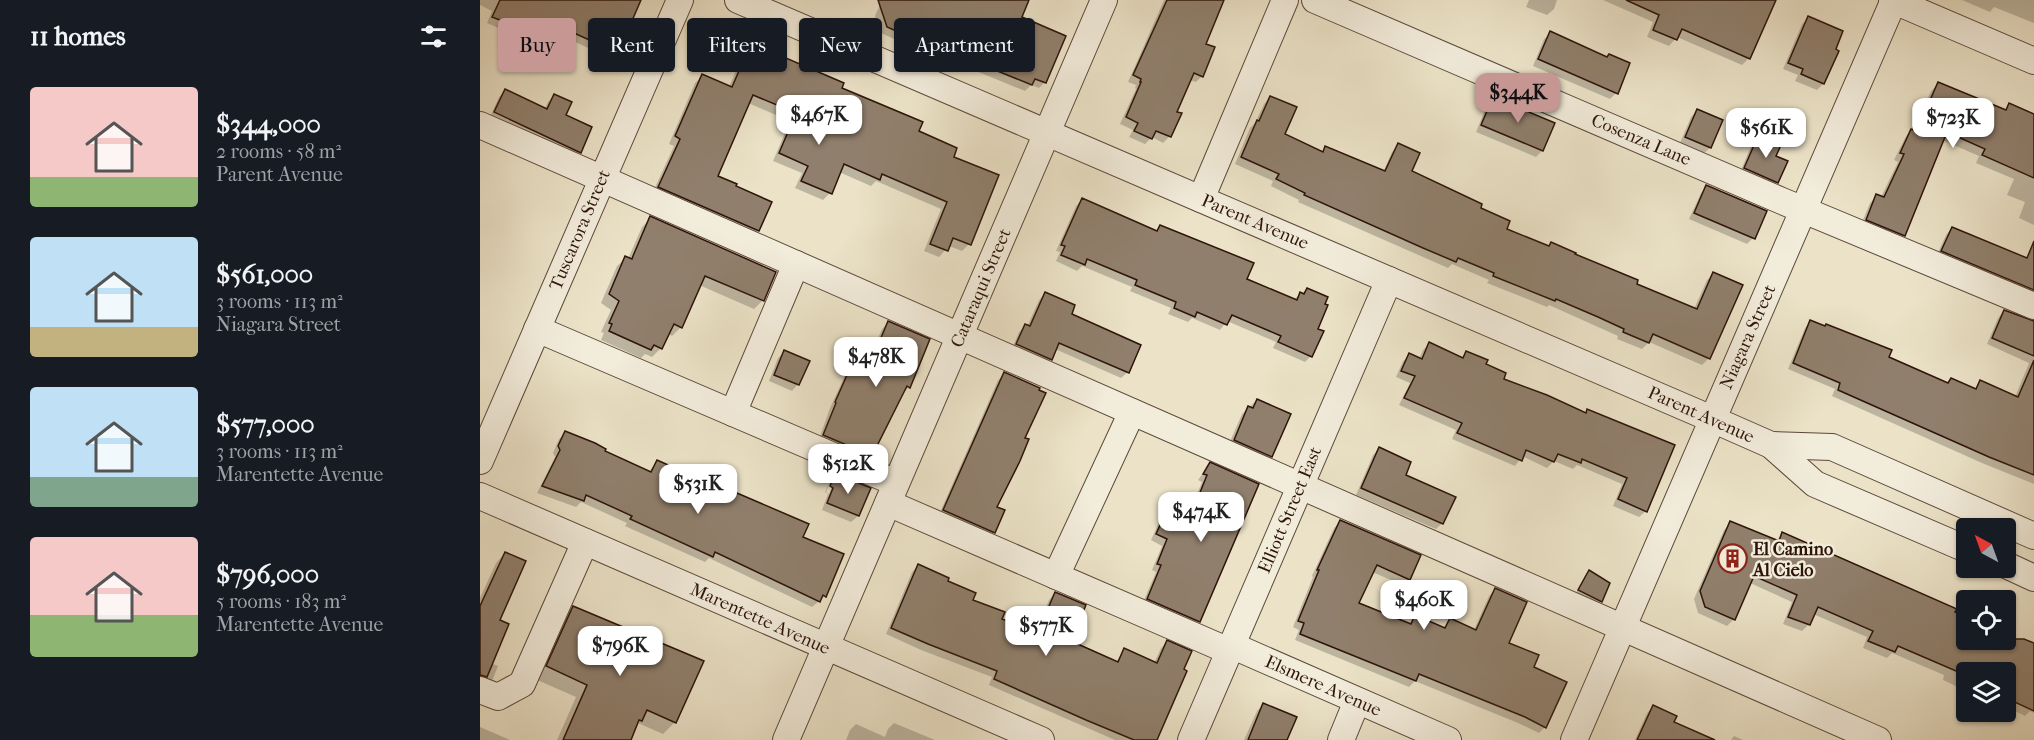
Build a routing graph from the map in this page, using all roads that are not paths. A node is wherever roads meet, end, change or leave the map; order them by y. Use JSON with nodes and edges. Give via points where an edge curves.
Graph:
{"nodes":[{"id":1,"x":680,"y":0,"type":"edge"},
{"id":2,"x":738,"y":0,"type":"edge"},
{"id":3,"x":1104,"y":0,"type":"edge"},
{"id":4,"x":1285,"y":0,"type":"edge"},
{"id":5,"x":1315,"y":0,"type":"edge"},
{"id":6,"x":1893,"y":0,"type":"edge"},
{"id":7,"x":2034,"y":61,"type":"edge"},
{"id":8,"x":480,"y":125,"type":"edge"},
{"id":9,"x":1047,"y":133,"type":"junction"},
{"id":10,"x":602,"y":179,"type":"junction"},
{"id":11,"x":1201,"y":199,"type":"junction"},
{"id":12,"x":1803,"y":210,"type":"junction"},
{"id":13,"x":796,"y":264,"type":"junction"},
{"id":14,"x":1389,"y":280,"type":"junction"},
{"id":15,"x":2034,"y":306,"type":"edge"},
{"id":16,"x":537,"y":329,"type":"junction"},
{"id":17,"x":960,"y":336,"type":"junction"},
{"id":18,"x":1132,"y":412,"type":"junction"},
{"id":19,"x":733,"y":413,"type":"junction"},
{"id":20,"x":1712,"y":419,"type":"junction"},
{"id":21,"x":1771,"y":446,"type":"junction"},
{"id":22,"x":480,"y":461,"type":"edge"},
{"id":23,"x":1300,"y":486,"type":"junction"},
{"id":24,"x":892,"y":493,"type":"junction"},
{"id":25,"x":480,"y":496,"type":"edge"},
{"id":26,"x":1987,"y":518,"type":"edge"},
{"id":27,"x":2016,"y":530,"type":"edge"},
{"id":28,"x":2034,"y":536,"type":"edge"},
{"id":29,"x":585,"y":542,"type":"junction"},
{"id":30,"x":1956,"y":545,"type":"edge"},
{"id":31,"x":2016,"y":570,"type":"edge"},
{"id":32,"x":1056,"y":576,"type":"junction"},
{"id":33,"x":2034,"y":578,"type":"edge"},
{"id":34,"x":1622,"y":628,"type":"junction"},
{"id":35,"x":825,"y":647,"type":"junction"},
{"id":36,"x":1230,"y":648,"type":"junction"},
{"id":37,"x":480,"y":690,"type":"edge"},
{"id":38,"x":1357,"y":701,"type":"junction"},
{"id":39,"x":786,"y":740,"type":"edge"},
{"id":40,"x":1041,"y":740,"type":"edge"},
{"id":41,"x":1191,"y":740,"type":"edge"},
{"id":42,"x":1341,"y":740,"type":"edge"},
{"id":43,"x":1448,"y":740,"type":"edge"},
{"id":44,"x":1574,"y":740,"type":"edge"},
{"id":45,"x":1878,"y":740,"type":"edge"}],
"edges":[{"from":1,"to":10,"type":"street","name":"Tuscarora Street"},
{"from":2,"to":9,"type":"street","name":"Parent Avenue"},
{"from":3,"to":9,"type":"street","name":"Cataraqui Street"},
{"from":4,"to":11,"type":"street"},
{"from":5,"to":12,"type":"street","name":"Cosenza Lane"},
{"from":6,"to":7,"type":"street"},
{"from":6,"to":12,"type":"street","name":"Niagara Street"},
{"from":8,"to":10,"type":"street"},
{"from":9,"to":11,"type":"street","name":"Parent Avenue"},
{"from":9,"to":17,"type":"street","name":"Cataraqui Street"},
{"from":10,"to":13,"type":"street"},
{"from":10,"to":16,"type":"street","name":"Tuscarora Street"},
{"from":11,"to":14,"type":"street","name":"Parent Avenue"},
{"from":12,"to":15,"type":"street","name":"Cosenza Lane"},
{"from":12,"to":20,"type":"street","name":"Niagara Street"},
{"from":13,"to":17,"type":"street"},
{"from":13,"to":19,"type":"street"},
{"from":14,"to":20,"type":"street","name":"Parent Avenue"},
{"from":14,"to":23,"type":"street","name":"Elliott Street East"},
{"from":16,"to":19,"type":"street","name":"Elsmere Avenue"},
{"from":16,"to":22,"type":"street","name":"Tuscarora Street"},
{"from":17,"to":18,"type":"street"},
{"from":17,"to":24,"type":"street","name":"Cataraqui Street"},
{"from":18,"to":23,"type":"street"},
{"from":18,"to":32,"type":"street"},
{"from":19,"to":24,"type":"street","name":"Elsmere Avenue"},
{"from":20,"to":21,"type":"street","name":"Parent Avenue"},
{"from":20,"to":34,"type":"street","name":"Niagara Street"},
{"from":21,"to":26,"type":"street","name":"Parent Avenue","via":[[1832,447]]},
{"from":21,"to":30,"type":"street","name":"Parent Avenue","via":[[1815,484]]},
{"from":23,"to":34,"type":"street"},
{"from":23,"to":36,"type":"street","name":"Elliott Street East"},
{"from":24,"to":32,"type":"street","name":"Elsmere Avenue"},
{"from":24,"to":35,"type":"street","name":"Cataraqui Street"},
{"from":25,"to":29,"type":"street","name":"Marentette Avenue"},
{"from":27,"to":28,"type":"street","name":"Parent Avenue"},
{"from":29,"to":35,"type":"street","name":"Marentette Avenue"},
{"from":29,"to":37,"type":"street","via":[[522,684],[498,697]]},
{"from":31,"to":33,"type":"street"},
{"from":32,"to":36,"type":"street","name":"Elsmere Avenue"},
{"from":34,"to":44,"type":"street","name":"Niagara Street"},
{"from":34,"to":45,"type":"street"},
{"from":35,"to":39,"type":"street","name":"Cataraqui Street"},
{"from":35,"to":40,"type":"street","name":"Marentette Avenue"},
{"from":36,"to":38,"type":"street","name":"Elsmere Avenue"},
{"from":36,"to":41,"type":"street","name":"Elliott Street East"},
{"from":38,"to":42,"type":"street"},
{"from":38,"to":43,"type":"street","name":"Elsmere Avenue"}]}
